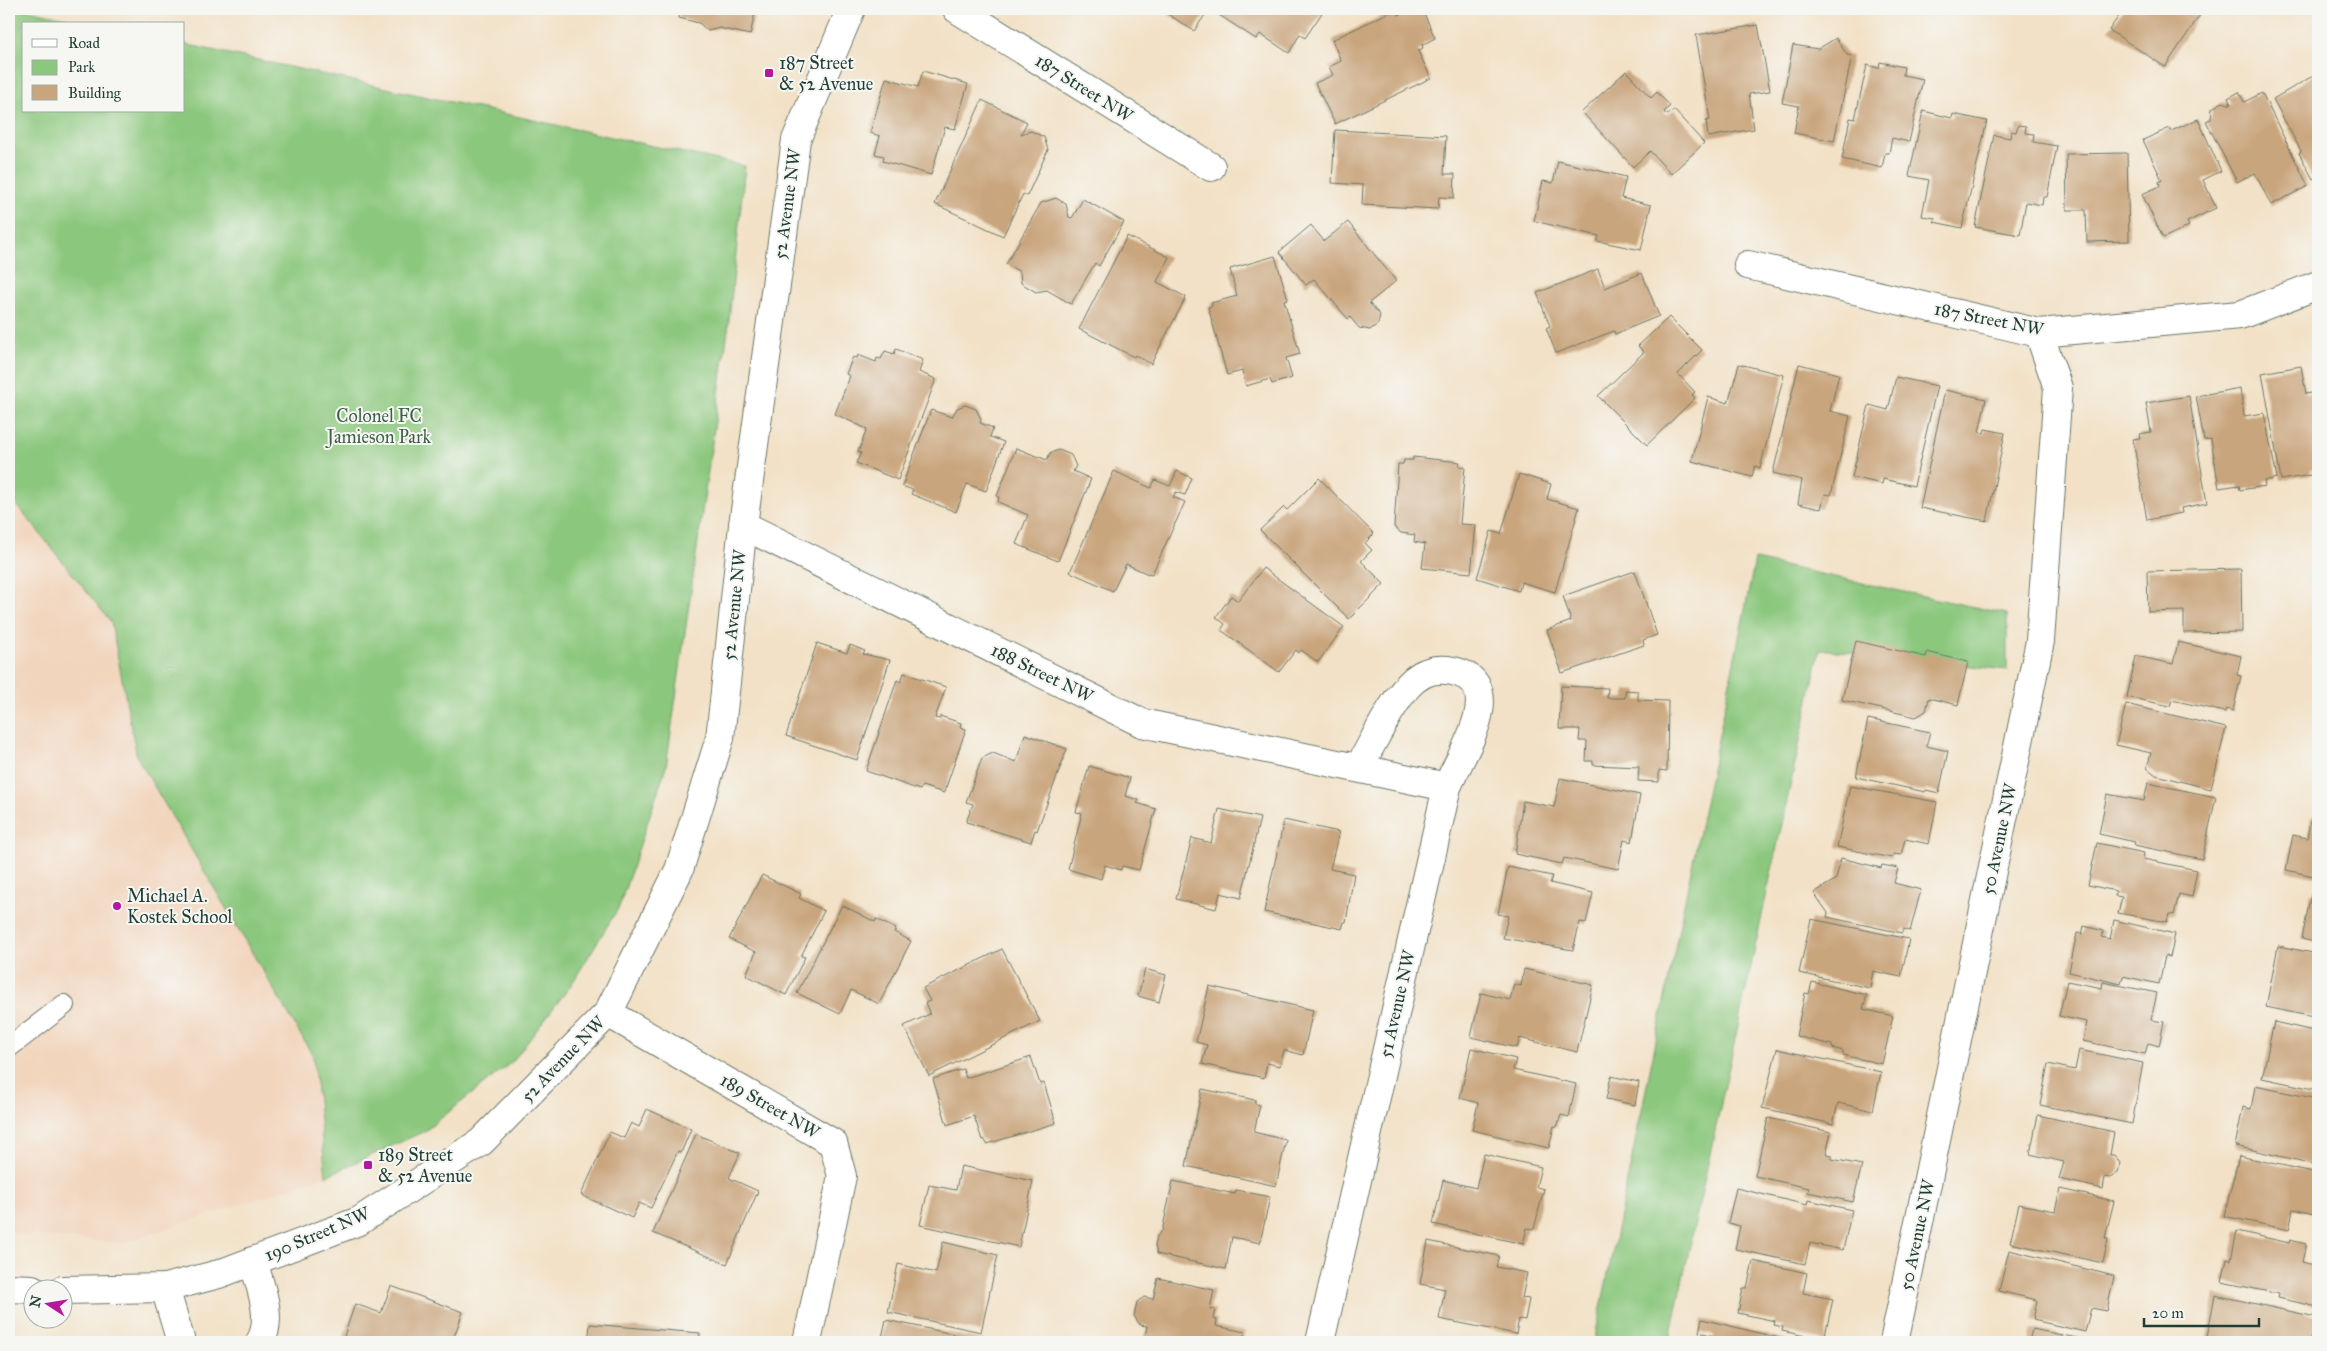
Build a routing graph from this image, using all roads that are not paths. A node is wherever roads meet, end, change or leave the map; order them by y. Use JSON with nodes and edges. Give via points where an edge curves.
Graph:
{"nodes":[{"id":1,"x":852,"y":9,"type":"edge"},
{"id":2,"x":957,"y":9,"type":"edge"},
{"id":3,"x":1211,"y":167,"type":"dead end"},
{"id":4,"x":1748,"y":266,"type":"dead end"},
{"id":5,"x":2318,"y":285,"type":"edge"},
{"id":6,"x":2039,"y":332,"type":"junction"},
{"id":7,"x":743,"y":524,"type":"junction"},
{"id":8,"x":1360,"y":767,"type":"junction"},
{"id":9,"x":1447,"y":787,"type":"junction"},
{"id":10,"x":64,"y":1005,"type":"dead end"},
{"id":11,"x":608,"y":1013,"type":"junction"},
{"id":12,"x":9,"y":1047,"type":"edge"},
{"id":13,"x":481,"y":1142,"type":"joint"},
{"id":14,"x":254,"y":1261,"type":"junction"},
{"id":15,"x":9,"y":1288,"type":"edge"},
{"id":16,"x":166,"y":1288,"type":"junction"},
{"id":17,"x":22,"y":1289,"type":"edge"},
{"id":18,"x":72,"y":1290,"type":"edge"},
{"id":19,"x":182,"y":1342,"type":"edge"},
{"id":20,"x":260,"y":1342,"type":"edge"},
{"id":21,"x":807,"y":1342,"type":"edge"},
{"id":22,"x":1320,"y":1342,"type":"edge"},
{"id":23,"x":1894,"y":1342,"type":"edge"}],
"edges":[{"from":1,"to":7,"type":"street","name":"52 Avenue NW","via":[[796,140]]},
{"from":2,"to":3,"type":"street","name":"187 Street NW"},
{"from":4,"to":6,"type":"street","name":"187 Street NW"},
{"from":5,"to":6,"type":"street","name":"187 Street NW","via":[[2240,315]]},
{"from":6,"to":23,"type":"street","name":"50 Avenue NW","via":[[2058,388],[2040,641]]},
{"from":7,"to":8,"type":"street","name":"188 Street NW","via":[[1142,723]]},
{"from":7,"to":11,"type":"street","name":"52 Avenue NW","via":[[720,738],[679,870]]},
{"from":8,"to":9,"type":"street","name":"188 Street NW"},
{"from":8,"to":9,"type":"street","name":"51 Avenue NW","via":[[1412,681],[1425,672],[1457,672],[1478,688],[1479,718]]},
{"from":9,"to":22,"type":"street","name":"51 Avenue NW"},
{"from":10,"to":12,"type":"lane"},
{"from":11,"to":13,"type":"street","name":"52 Avenue NW"},
{"from":11,"to":21,"type":"street","name":"189 Street NW","via":[[833,1143],[842,1176]]},
{"from":13,"to":14,"type":"street","name":"190 Street NW","via":[[359,1221]]},
{"from":14,"to":16,"type":"street","name":"190 Street NW"},
{"from":14,"to":20,"type":"street","name":"190 Street NW","via":[[266,1313],[265,1333]]},
{"from":15,"to":17,"type":"street"},
{"from":16,"to":18,"type":"street","name":"190 Street NW"},
{"from":16,"to":19,"type":"street"}]}
